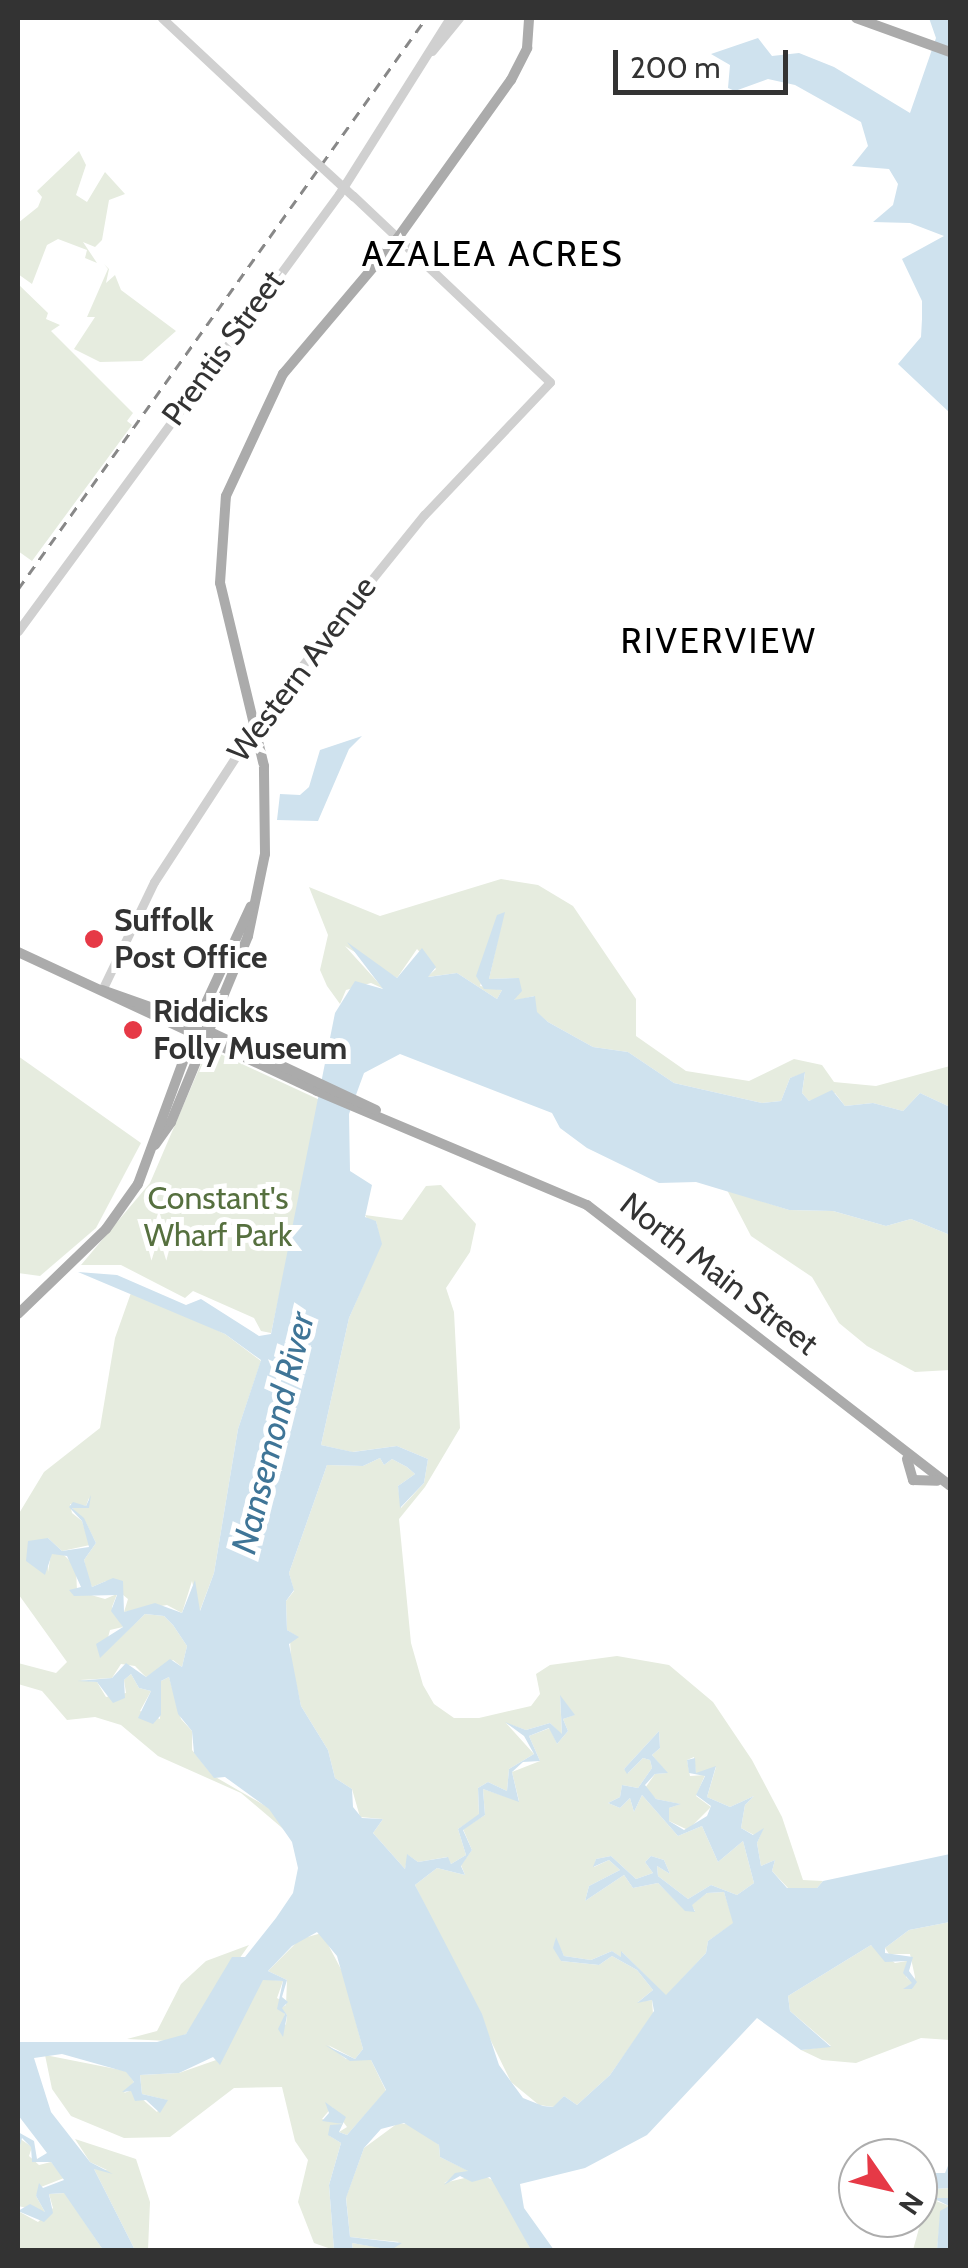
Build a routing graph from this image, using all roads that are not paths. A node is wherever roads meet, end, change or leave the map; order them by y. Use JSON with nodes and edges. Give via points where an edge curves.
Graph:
{"nodes":[{"id":1,"x":162,"y":18,"type":"edge"},
{"id":2,"x":450,"y":18,"type":"edge"},
{"id":3,"x":459,"y":18,"type":"edge"},
{"id":4,"x":529,"y":18,"type":"edge"},
{"id":5,"x":856,"y":18,"type":"edge"},
{"id":6,"x":950,"y":52,"type":"edge"},
{"id":7,"x":424,"y":60,"type":"junction"},
{"id":8,"x":397,"y":239,"type":"junction"},
{"id":9,"x":18,"y":631,"type":"edge"},
{"id":10,"x":255,"y":725,"type":"junction"},
{"id":11,"x":18,"y":952,"type":"edge"},
{"id":12,"x":102,"y":990,"type":"junction"},
{"id":13,"x":200,"y":1033,"type":"junction"},
{"id":14,"x":18,"y":1314,"type":"edge"},
{"id":15,"x":947,"y":1484,"type":"edge"}],
"edges":[{"from":1,"to":8,"type":"street","bridge":true},
{"from":2,"to":7,"type":"street","name":"Prentis Street"},
{"from":3,"to":7,"type":"street","name":"Prentis Street"},
{"from":4,"to":8,"type":"main road","via":[[518,70]]},
{"from":5,"to":6,"type":"main road"},
{"from":7,"to":9,"type":"street","name":"Prentis Street","via":[[339,194]]},
{"from":8,"to":10,"type":"main road","via":[[272,390],[230,491],[218,542]]},
{"from":8,"to":10,"type":"street","name":"Western Avenue","via":[[550,382],[424,515]]},
{"from":10,"to":12,"type":"street","name":"Western Avenue","via":[[154,882]]},
{"from":10,"to":13,"type":"main road","via":[[268,809],[257,894],[248,936]]},
{"from":11,"to":12,"type":"main road","name":"North Main Street"},
{"from":12,"to":13,"type":"main road","name":"North Main Street"},
{"from":13,"to":14,"type":"main road","via":[[155,1145],[116,1217]]},
{"from":13,"to":15,"type":"main road","name":"North Main Street","via":[[612,1220]]}]}
